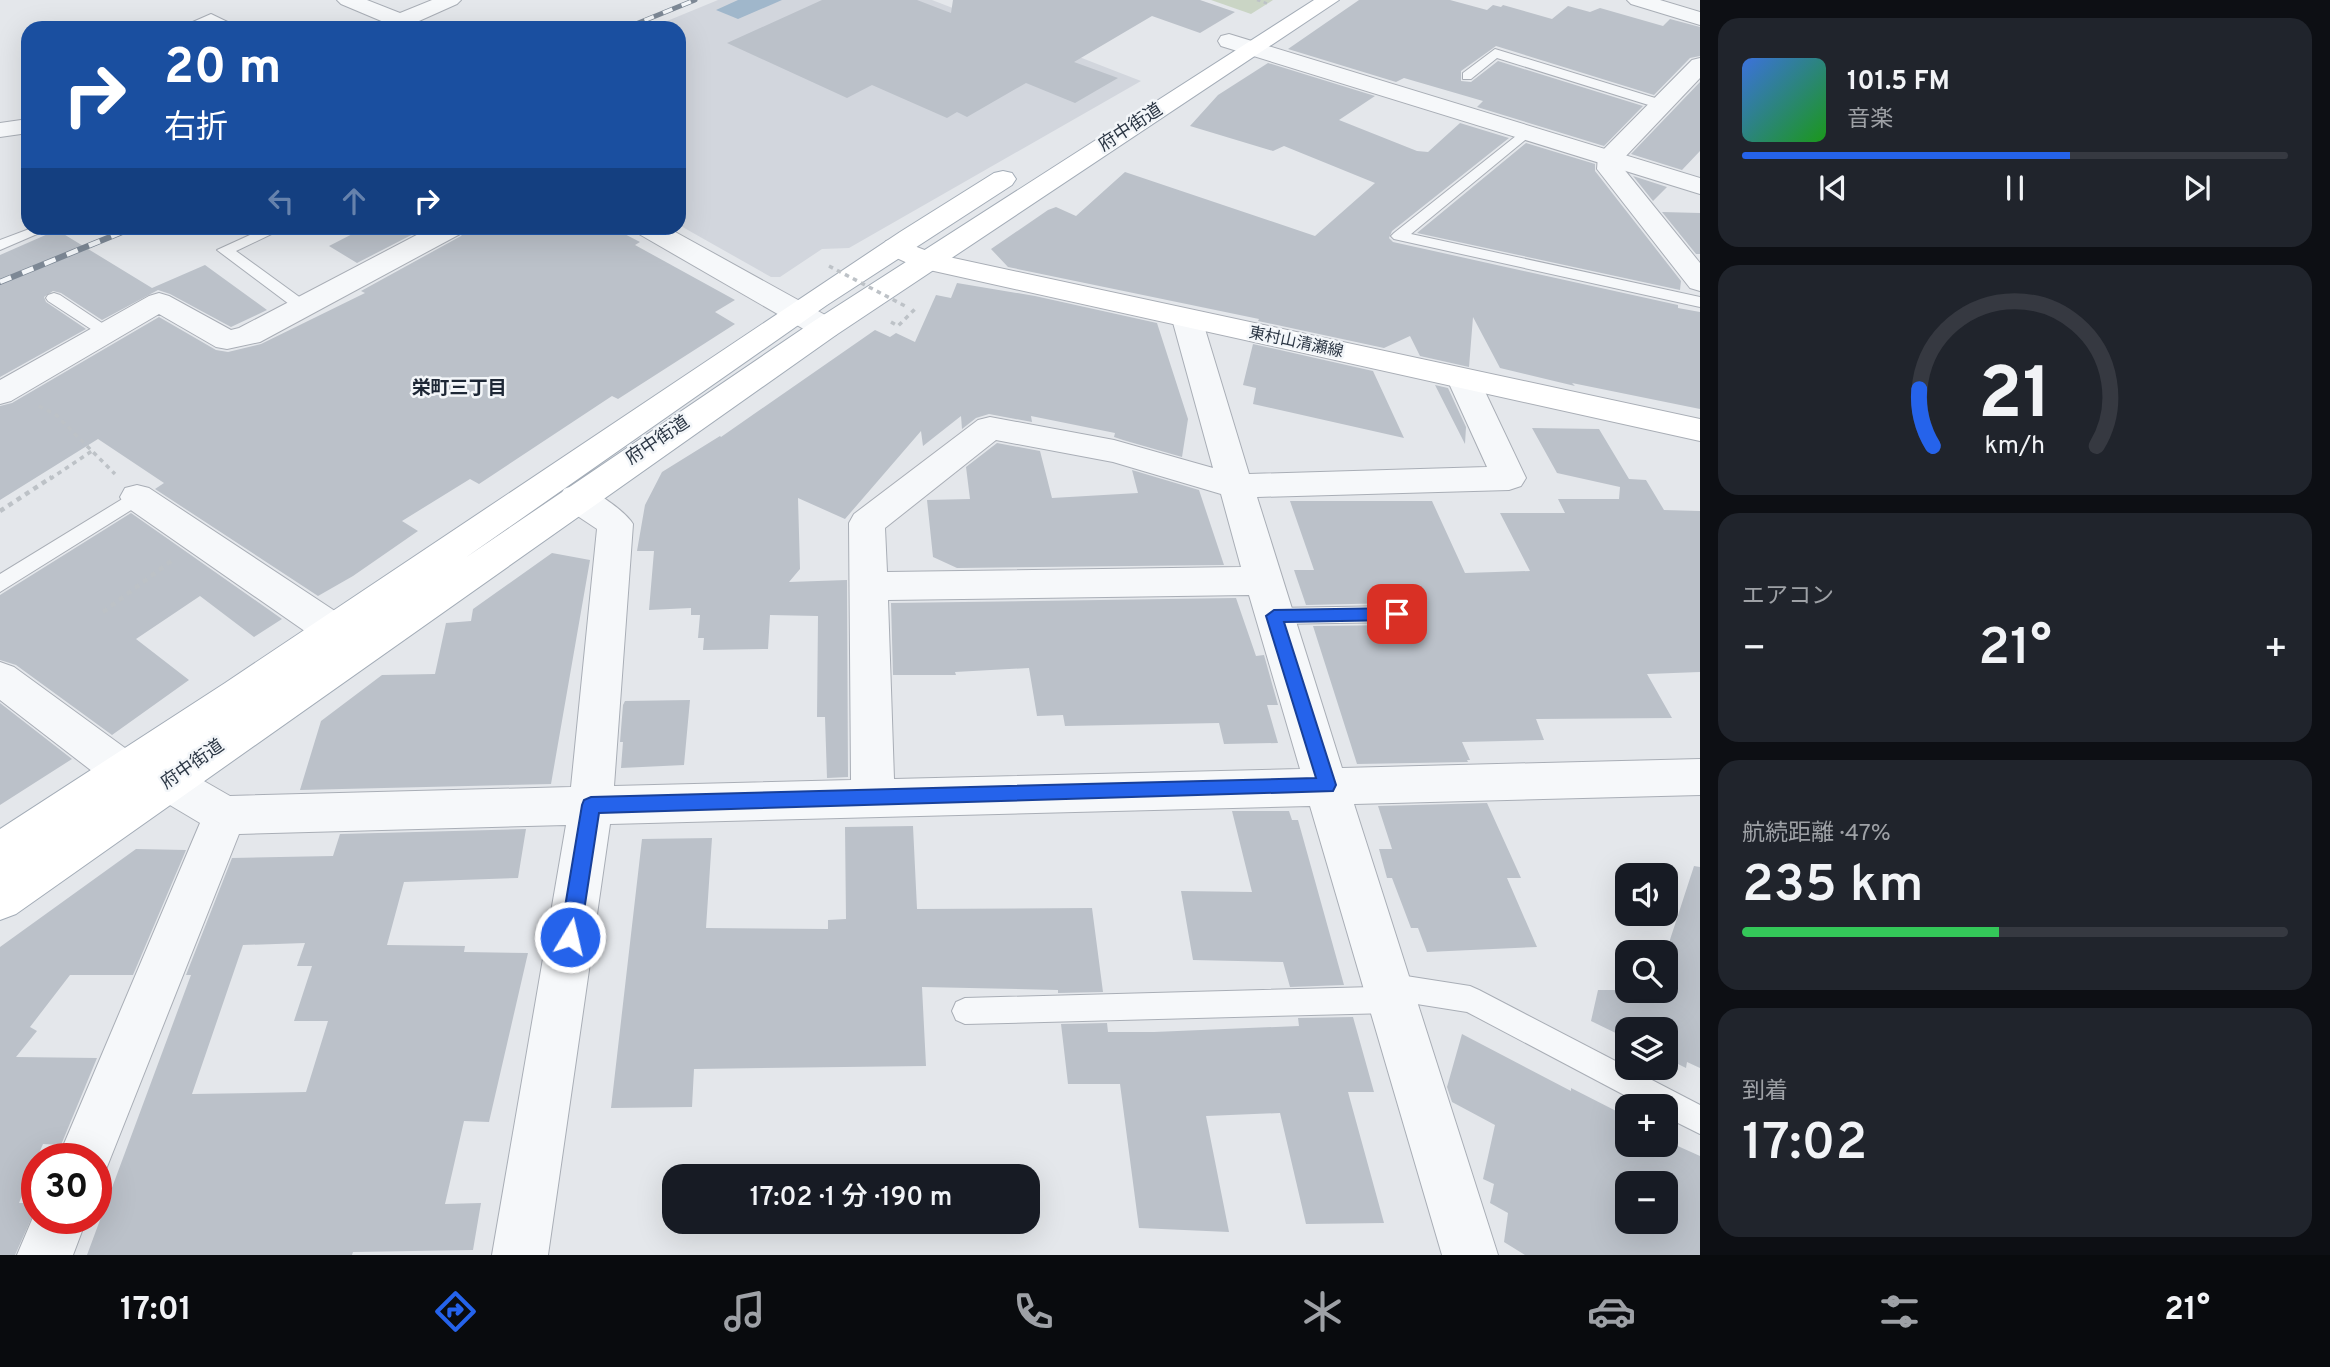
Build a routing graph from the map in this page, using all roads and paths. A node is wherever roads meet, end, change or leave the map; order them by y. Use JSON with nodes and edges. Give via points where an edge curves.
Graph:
{"nodes":[{"id":1,"x":348,"y":0,"type":"edge"},
{"id":2,"x":450,"y":0,"type":"edge"},
{"id":3,"x":1294,"y":0,"type":"edge"},
{"id":4,"x":1328,"y":0,"type":"edge"},
{"id":5,"x":1638,"y":0,"type":"edge"},
{"id":6,"x":1700,"y":19,"type":"edge"},
{"id":7,"x":401,"y":21,"type":"edge"},
{"id":8,"x":414,"y":21,"type":"edge"},
{"id":9,"x":1241,"y":45,"type":"junction"},
{"id":10,"x":1700,"y":65,"type":"edge"},
{"id":11,"x":1467,"y":76,"type":"dead end"},
{"id":12,"x":1660,"y":104,"type":"junction"},
{"id":13,"x":1095,"y":123,"type":"dead end"},
{"id":14,"x":21,"y":127,"type":"edge"},
{"id":15,"x":0,"y":130,"type":"edge"},
{"id":16,"x":1526,"y":132,"type":"junction"},
{"id":17,"x":1611,"y":156,"type":"junction"},
{"id":18,"x":1025,"y":166,"type":"dead end"},
{"id":19,"x":1700,"y":186,"type":"edge"},
{"id":20,"x":27,"y":235,"type":"edge"},
{"id":21,"x":260,"y":235,"type":"edge"},
{"id":22,"x":437,"y":235,"type":"edge"},
{"id":23,"x":661,"y":235,"type":"edge"},
{"id":24,"x":0,"y":246,"type":"edge"},
{"id":25,"x":911,"y":254,"type":"junction"},
{"id":26,"x":829,"y":266,"type":"dead end"},
{"id":27,"x":1700,"y":282,"type":"edge"},
{"id":28,"x":54,"y":298,"type":"dead end"},
{"id":29,"x":1700,"y":302,"type":"edge"},
{"id":30,"x":303,"y":307,"type":"junction"},
{"id":31,"x":907,"y":307,"type":"dead end"},
{"id":32,"x":1187,"y":319,"type":"junction"},
{"id":33,"x":811,"y":320,"type":"junction"},
{"id":34,"x":106,"y":331,"type":"junction"},
{"id":35,"x":1463,"y":379,"type":"junction"},
{"id":36,"x":3,"y":392,"type":"edge"},
{"id":37,"x":1700,"y":430,"type":"edge"},
{"id":38,"x":92,"y":451,"type":"junction"},
{"id":39,"x":1236,"y":486,"type":"junction"},
{"id":40,"x":138,"y":496,"type":"junction"},
{"id":41,"x":576,"y":498,"type":"junction"},
{"id":42,"x":0,"y":511,"type":"edge"},
{"id":43,"x":199,"y":538,"type":"junction"},
{"id":44,"x":1264,"y":581,"type":"junction"},
{"id":45,"x":0,"y":584,"type":"edge"},
{"id":46,"x":868,"y":586,"type":"junction"},
{"id":47,"x":103,"y":612,"type":"dead end"},
{"id":48,"x":1397,"y":614,"type":"dead end"},
{"id":49,"x":1274,"y":616,"type":"junction"},
{"id":50,"x":333,"y":630,"type":"junction"},
{"id":51,"x":0,"y":678,"type":"edge"},
{"id":52,"x":125,"y":772,"type":"junction"},
{"id":53,"x":1700,"y":776,"type":"edge"},
{"id":54,"x":169,"y":782,"type":"junction"},
{"id":55,"x":1327,"y":785,"type":"junction"},
{"id":56,"x":873,"y":797,"type":"junction"},
{"id":57,"x":591,"y":805,"type":"junction"},
{"id":58,"x":225,"y":815,"type":"junction"},
{"id":59,"x":0,"y":853,"type":"edge"},
{"id":60,"x":0,"y":899,"type":"edge"},
{"id":61,"x":1389,"y":993,"type":"junction"},
{"id":62,"x":965,"y":1011,"type":"dead end"},
{"id":63,"x":1700,"y":1120,"type":"edge"},
{"id":64,"x":90,"y":1143,"type":"edge"},
{"id":65,"x":54,"y":1234,"type":"edge"},
{"id":66,"x":45,"y":1255,"type":"edge"},
{"id":67,"x":520,"y":1255,"type":"edge"},
{"id":68,"x":1470,"y":1255,"type":"edge"}],
"edges":[{"from":1,"to":7,"type":"street"},
{"from":2,"to":8,"type":"street"},
{"from":3,"to":9,"type":"main road","name":"府中街道"},
{"from":4,"to":9,"type":"main road","name":"府中街道"},
{"from":5,"to":6,"type":"street"},
{"from":9,"to":13,"type":"main road","name":"府中街道"},
{"from":9,"to":16,"type":"street"},
{"from":9,"to":25,"type":"main road","name":"府中街道"},
{"from":10,"to":12,"type":"street"},
{"from":11,"to":12,"type":"lane","via":[[1495,53]]},
{"from":12,"to":17,"type":"street"},
{"from":14,"to":15,"type":"street"},
{"from":16,"to":17,"type":"street"},
{"from":16,"to":29,"type":"lane","via":[[1399,236]]},
{"from":17,"to":19,"type":"street"},
{"from":17,"to":27,"type":"street","via":[[1610,169]]},
{"from":18,"to":25,"type":"main road","name":"府中街道"},
{"from":20,"to":24,"type":"lane"},
{"from":21,"to":30,"type":"lane","via":[[225,250]]},
{"from":22,"to":30,"type":"street"},
{"from":23,"to":33,"type":"street"},
{"from":25,"to":32,"type":"main road","name":"東村山清瀬線"},
{"from":25,"to":33,"type":"main road","name":"府中街道"},
{"from":26,"to":31,"type":"path","bridge":true},
{"from":28,"to":34,"type":"lane"},
{"from":30,"to":34,"type":"street","via":[[249,335],[227,340],[159,302]]},
{"from":32,"to":35,"type":"main road","name":"東村山清瀬線"},
{"from":32,"to":39,"type":"street"},
{"from":33,"to":41,"type":"main road","name":"府中街道"},
{"from":33,"to":50,"type":"main road","name":"府中街道"},
{"from":34,"to":36,"type":"street"},
{"from":35,"to":37,"type":"main road","name":"東村山清瀬線"},
{"from":35,"to":39,"type":"street","via":[[1509,478]]},
{"from":36,"to":38,"type":"path","via":[[56,415]]},
{"from":38,"to":40,"type":"path"},
{"from":38,"to":42,"type":"path"},
{"from":39,"to":44,"type":"street"},
{"from":39,"to":46,"type":"street","via":[[1114,451],[990,428],[867,523]]},
{"from":40,"to":43,"type":"street"},
{"from":40,"to":45,"type":"lane"},
{"from":41,"to":54,"type":"main road","name":"府中街道"},
{"from":41,"to":57,"type":"street","via":[[615,524]]},
{"from":43,"to":47,"type":"path"},
{"from":43,"to":50,"type":"street"},
{"from":44,"to":46,"type":"street"},
{"from":44,"to":49,"type":"street"},
{"from":46,"to":56,"type":"street"},
{"from":48,"to":49,"type":"lane"},
{"from":49,"to":55,"type":"street"},
{"from":50,"to":52,"type":"main road","name":"府中街道"},
{"from":51,"to":52,"type":"street"},
{"from":52,"to":54,"type":"street"},
{"from":52,"to":59,"type":"main road","name":"府中街道"},
{"from":53,"to":55,"type":"street"},
{"from":54,"to":58,"type":"street"},
{"from":54,"to":60,"type":"main road","name":"府中街道"},
{"from":55,"to":56,"type":"street"},
{"from":55,"to":61,"type":"street"},
{"from":56,"to":57,"type":"street"},
{"from":57,"to":58,"type":"street"},
{"from":57,"to":67,"type":"street"},
{"from":58,"to":64,"type":"street"},
{"from":61,"to":62,"type":"lane"},
{"from":61,"to":63,"type":"lane","via":[[1470,999]]},
{"from":61,"to":68,"type":"street"},
{"from":65,"to":66,"type":"street"}]}
